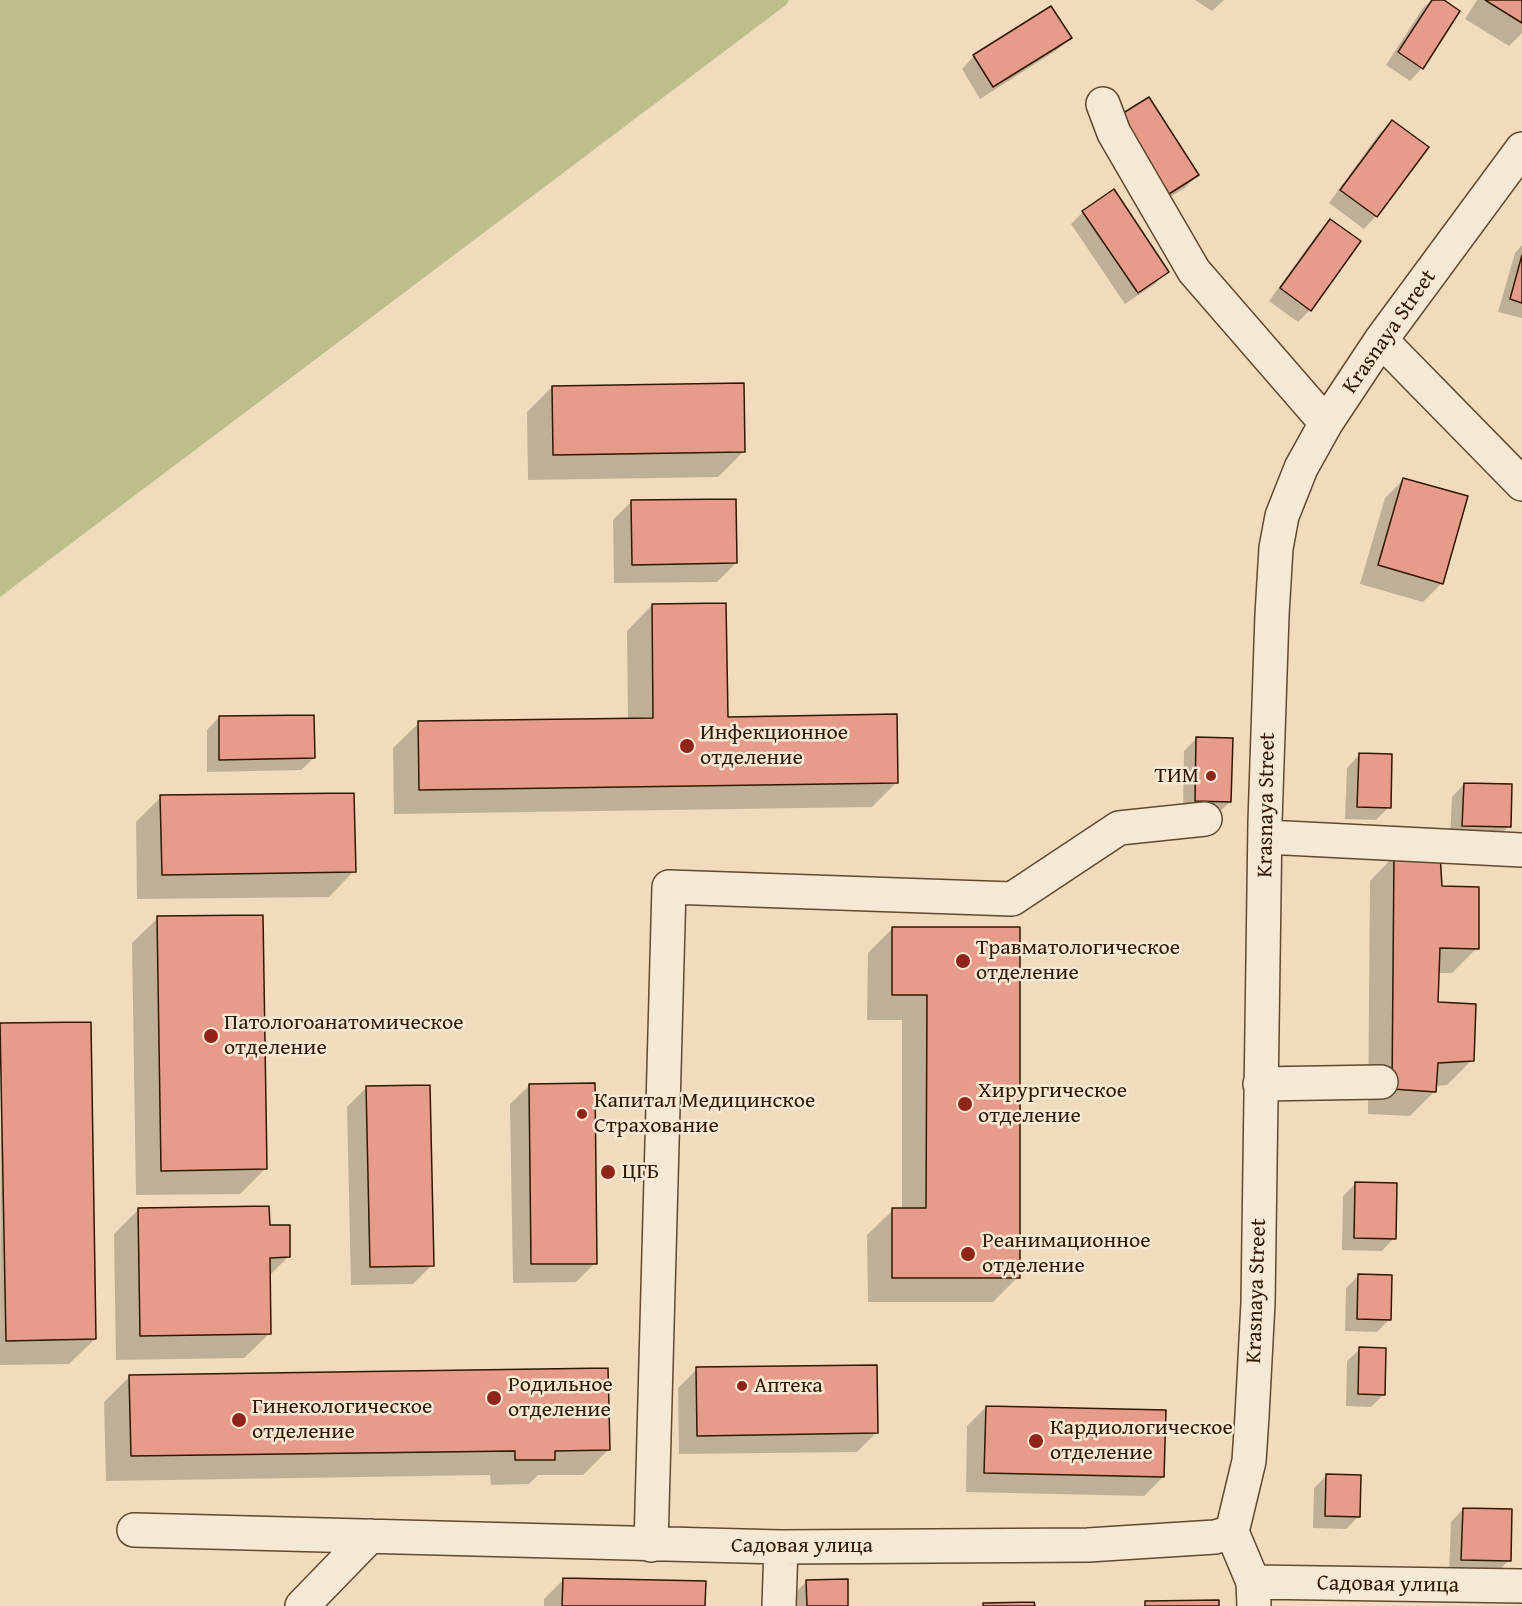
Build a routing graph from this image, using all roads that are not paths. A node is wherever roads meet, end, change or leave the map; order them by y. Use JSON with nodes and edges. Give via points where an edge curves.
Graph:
{"nodes":[{"id":1,"x":1103,"y":104,"type":"dead end"},
{"id":2,"x":1520,"y":155,"type":"edge"},
{"id":3,"x":1381,"y":340,"type":"junction"},
{"id":4,"x":1326,"y":423,"type":"junction"},
{"id":5,"x":1522,"y":484,"type":"edge"},
{"id":6,"x":1205,"y":819,"type":"dead end"},
{"id":7,"x":1266,"y":837,"type":"junction"},
{"id":8,"x":1522,"y":850,"type":"edge"},
{"id":9,"x":1381,"y":1082,"type":"dead end"},
{"id":10,"x":1260,"y":1084,"type":"junction"},
{"id":11,"x":134,"y":1530,"type":"dead end"},
{"id":12,"x":1233,"y":1532,"type":"junction"},
{"id":13,"x":370,"y":1536,"type":"junction"},
{"id":14,"x":651,"y":1545,"type":"junction"},
{"id":15,"x":781,"y":1547,"type":"junction"},
{"id":16,"x":1522,"y":1586,"type":"edge"},
{"id":17,"x":1254,"y":1594,"type":"edge"},
{"id":18,"x":1296,"y":1594,"type":"edge"},
{"id":19,"x":302,"y":1606,"type":"edge"},
{"id":20,"x":779,"y":1606,"type":"edge"}],
"edges":[{"from":1,"to":4,"type":"street","via":[[1114,133],[1194,271]]},
{"from":2,"to":3,"type":"street","name":"Krasnaya Street"},
{"from":3,"to":4,"type":"street","name":"Krasnaya Street"},
{"from":3,"to":5,"type":"street"},
{"from":4,"to":7,"type":"street","name":"Krasnaya Street","via":[[1294,484],[1276,548]]},
{"from":6,"to":14,"type":"street","via":[[1119,828],[1012,899],[669,887]]},
{"from":7,"to":8,"type":"street"},
{"from":7,"to":10,"type":"street","name":"Krasnaya Street"},
{"from":9,"to":10,"type":"street"},
{"from":10,"to":12,"type":"street","name":"Krasnaya Street","via":[[1258,1303],[1252,1416],[1249,1461]]},
{"from":11,"to":13,"type":"street","name":"Садовая улица"},
{"from":12,"to":15,"type":"street","name":"Садовая улица","via":[[1215,1537],[1088,1545]]},
{"from":12,"to":17,"type":"street"},
{"from":13,"to":14,"type":"street","name":"Садовая улица"},
{"from":13,"to":19,"type":"street"},
{"from":14,"to":15,"type":"street","name":"Садовая улица"},
{"from":15,"to":20,"type":"street"},
{"from":16,"to":18,"type":"street","name":"Садовая улица"},
{"from":17,"to":18,"type":"street","name":"Садовая улица"}]}
